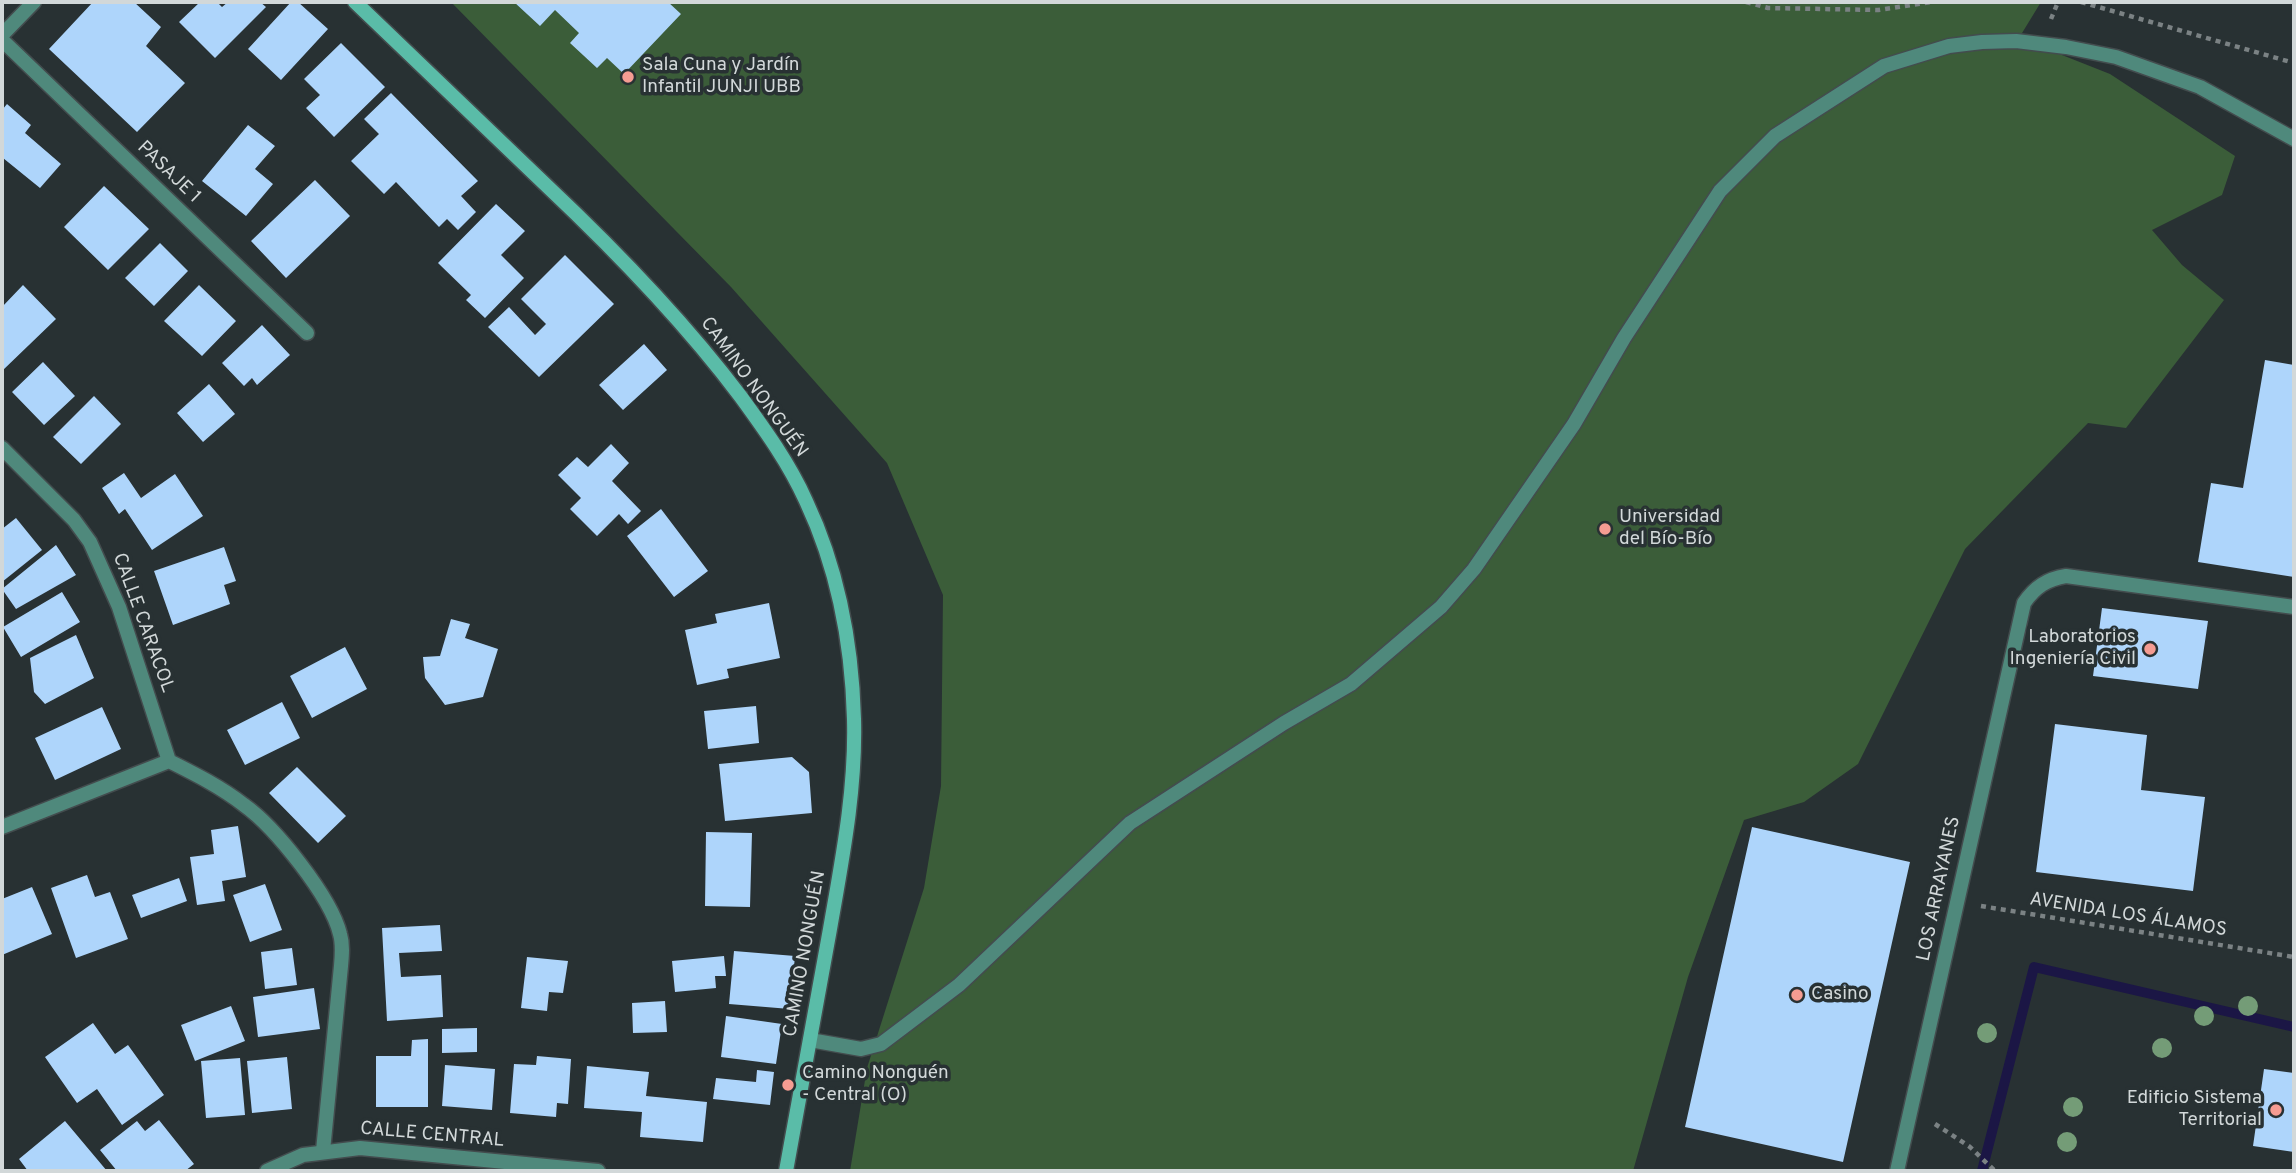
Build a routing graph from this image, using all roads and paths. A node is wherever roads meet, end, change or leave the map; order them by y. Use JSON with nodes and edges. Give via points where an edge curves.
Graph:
{"nodes":[{"id":1,"x":34,"y":2,"type":"edge"},
{"id":2,"x":355,"y":2,"type":"edge"},
{"id":3,"x":1746,"y":2,"type":"edge"},
{"id":4,"x":1931,"y":2,"type":"edge"},
{"id":5,"x":2081,"y":2,"type":"edge"},
{"id":6,"x":2,"y":37,"type":"edge"},
{"id":7,"x":2294,"y":63,"type":"edge"},
{"id":8,"x":2294,"y":139,"type":"edge"},
{"id":9,"x":307,"y":333,"type":"dead end"},
{"id":10,"x":2,"y":448,"type":"edge"},
{"id":11,"x":2294,"y":607,"type":"edge"},
{"id":12,"x":169,"y":761,"type":"junction"},
{"id":13,"x":2,"y":827,"type":"edge"},
{"id":14,"x":1957,"y":902,"type":"junction"},
{"id":15,"x":2294,"y":957,"type":"edge"},
{"id":16,"x":810,"y":1040,"type":"junction"},
{"id":17,"x":1911,"y":1108,"type":"junction"},
{"id":18,"x":323,"y":1152,"type":"junction"},
{"id":19,"x":267,"y":1171,"type":"edge"},
{"id":20,"x":598,"y":1171,"type":"edge"},
{"id":21,"x":786,"y":1171,"type":"edge"},
{"id":22,"x":1897,"y":1171,"type":"edge"},
{"id":23,"x":1995,"y":1171,"type":"edge"}],
"edges":[{"from":1,"to":6,"type":"street"},
{"from":2,"to":16,"type":"main road","name":"CAMINO NONGUÉN","via":[[653,291],[768,433],[807,501],[834,576],[843,617],[854,720],[845,842]]},
{"from":3,"to":4,"type":"path","via":[[1768,8],[1878,10]]},
{"from":5,"to":7,"type":"path"},
{"from":6,"to":9,"type":"street","name":"PASAJE 1"},
{"from":8,"to":16,"type":"street","via":[[2200,87],[2116,57],[2066,47],[1982,42],[1949,46],[1884,66],[1775,136],[1720,191],[1574,424],[1474,569],[1441,607],[1351,684],[1130,823],[959,985],[881,1044],[861,1049]]},
{"from":10,"to":12,"type":"street","name":"CALLE CARACOL","via":[[90,542],[119,607]]},
{"from":11,"to":14,"type":"street","name":"LOS ARRAYANES","via":[[2066,576],[2032,592],[2020,616]]},
{"from":12,"to":13,"type":"street"},
{"from":12,"to":18,"type":"street","via":[[246,805],[279,836],[335,919],[342,948]]},
{"from":14,"to":15,"type":"path","name":"AVENIDA LOS ÁLAMOS"},
{"from":14,"to":17,"type":"street","name":"LOS ARRAYANES"},
{"from":16,"to":21,"type":"main road","name":"CAMINO NONGUÉN"},
{"from":17,"to":22,"type":"street","name":"LOS ARRAYANES"},
{"from":17,"to":23,"type":"path","via":[[1970,1147]]},
{"from":18,"to":19,"type":"street","name":"CALLE CENTRAL","via":[[303,1155]]},
{"from":18,"to":20,"type":"street","name":"CALLE CENTRAL","via":[[383,1149]]}]}
